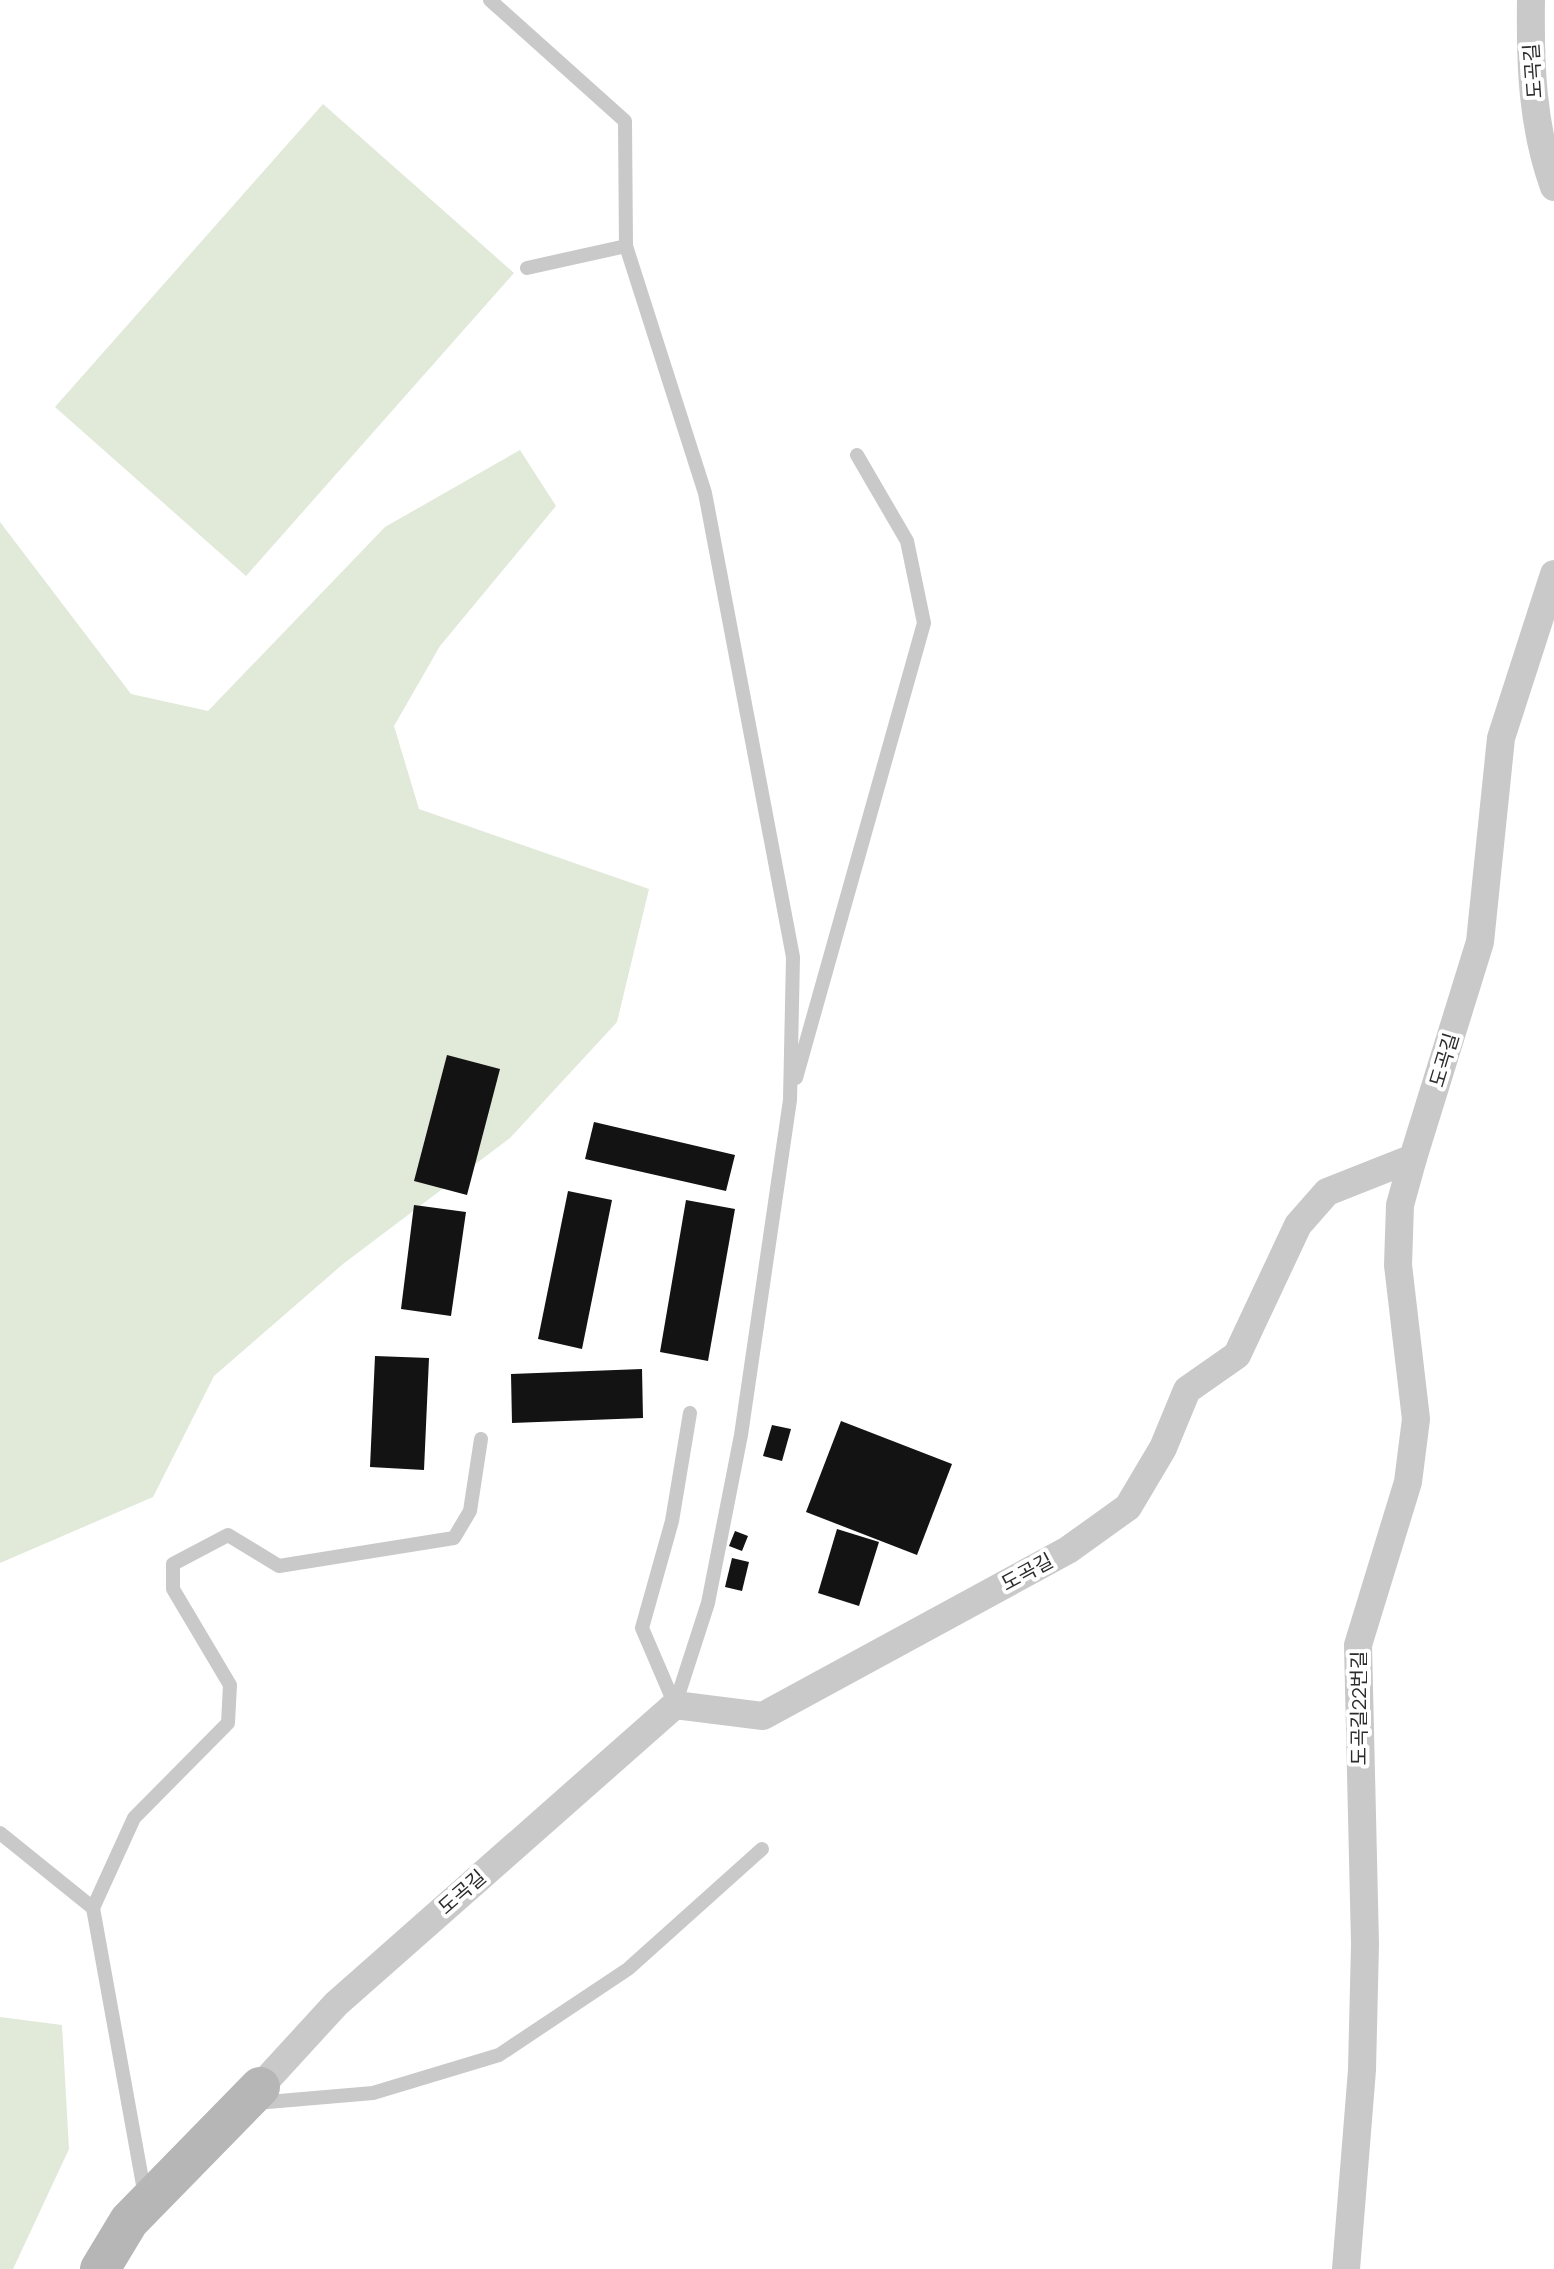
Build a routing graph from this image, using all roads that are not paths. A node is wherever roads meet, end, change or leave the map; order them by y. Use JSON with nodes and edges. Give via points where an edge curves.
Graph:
{"nodes":[{"id":1,"x":490,"y":0,"type":"edge"},
{"id":2,"x":1531,"y":0,"type":"edge"},
{"id":3,"x":1554,"y":187,"type":"edge"},
{"id":4,"x":626,"y":246,"type":"junction"},
{"id":5,"x":527,"y":268,"type":"dead end"},
{"id":6,"x":857,"y":455,"type":"dead end"},
{"id":7,"x":1554,"y":574,"type":"edge"},
{"id":8,"x":790,"y":1100,"type":"junction"},
{"id":9,"x":1413,"y":1158,"type":"junction"},
{"id":10,"x":690,"y":1413,"type":"dead end"},
{"id":11,"x":481,"y":1439,"type":"dead end"},
{"id":12,"x":675,"y":1705,"type":"junction"},
{"id":13,"x":0,"y":1833,"type":"edge"},
{"id":14,"x":762,"y":1849,"type":"dead end"},
{"id":15,"x":93,"y":1908,"type":"junction"},
{"id":16,"x":252,"y":2095,"type":"junction"},
{"id":17,"x":146,"y":2204,"type":"junction"},
{"id":18,"x":100,"y":2269,"type":"edge"},
{"id":19,"x":1346,"y":2269,"type":"edge"}],
"edges":[{"from":1,"to":4,"type":"lane","via":[[625,121]]},
{"from":2,"to":3,"type":"street","name":"도곡길","via":[[1535,107]]},
{"from":4,"to":5,"type":"lane"},
{"from":4,"to":8,"type":"lane","via":[[705,493],[761,779],[793,957]]},
{"from":6,"to":8,"type":"lane","via":[[907,541],[924,623]]},
{"from":7,"to":9,"type":"street","name":"도곡길","via":[[1501,738],[1480,942]]},
{"from":8,"to":12,"type":"lane","via":[[741,1435],[708,1603]]},
{"from":9,"to":12,"type":"street","name":"도곡길","via":[[1327,1192],[1298,1225],[1237,1355],[1187,1390],[1163,1448],[1128,1507],[1068,1550],[763,1716]]},
{"from":9,"to":19,"type":"street","name":"도곡길22번길","via":[[1400,1205],[1398,1265],[1416,1419],[1408,1482],[1358,1645],[1363,2055]]},
{"from":10,"to":12,"type":"lane","via":[[672,1521],[642,1628]]},
{"from":11,"to":15,"type":"lane","via":[[470,1511],[454,1538],[279,1566],[228,1535],[173,1564],[173,1589],[230,1685],[228,1723],[134,1818]]},
{"from":12,"to":16,"type":"street","name":"도곡길","via":[[336,2004]]},
{"from":13,"to":15,"type":"lane"},
{"from":14,"to":16,"type":"lane","via":[[628,1969],[499,2055],[373,2093]]},
{"from":15,"to":17,"type":"lane"},
{"from":16,"to":17,"type":"street","name":"도곡길"},
{"from":17,"to":18,"type":"street","name":"도곡길","via":[[129,2221]]}]}
